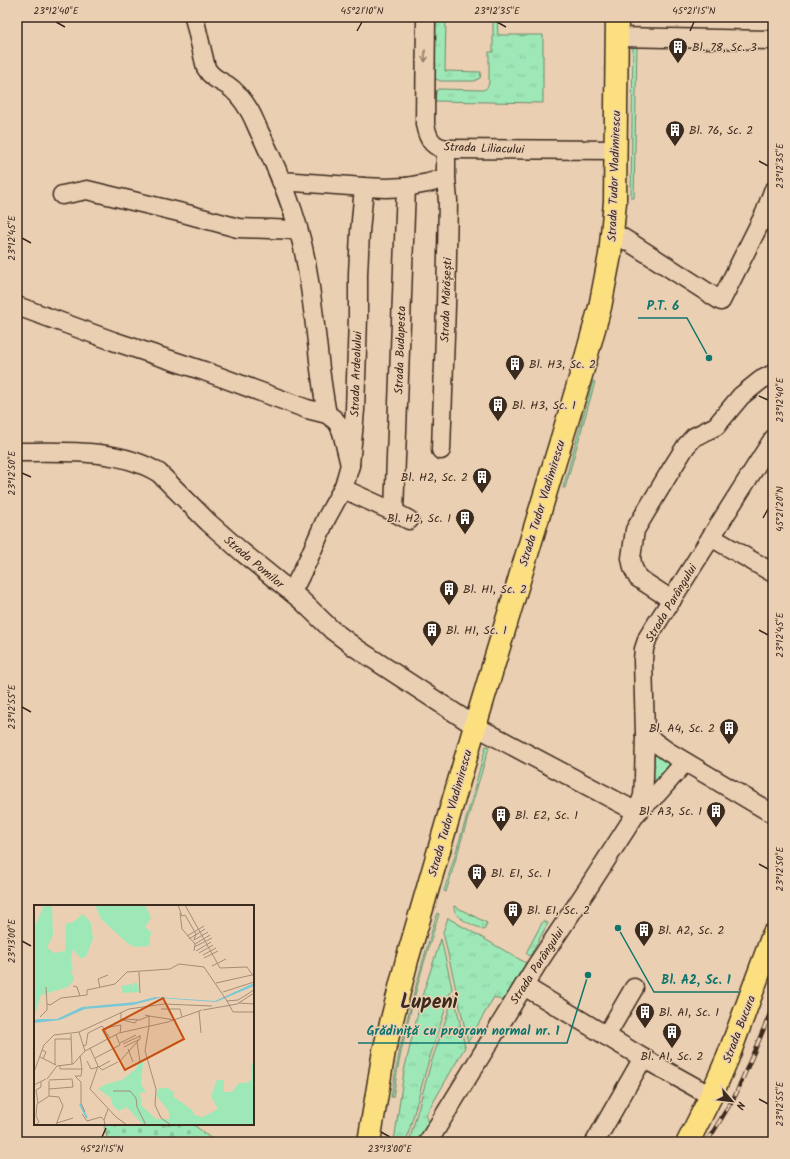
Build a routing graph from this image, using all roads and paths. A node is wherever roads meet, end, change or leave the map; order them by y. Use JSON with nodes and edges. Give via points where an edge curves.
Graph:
{"nodes":[{"id":1,"x":194,"y":17,"type":"edge"},
{"id":2,"x":426,"y":17,"type":"edge"},
{"id":3,"x":617,"y":27,"type":"edge"},
{"id":4,"x":773,"y":40,"type":"edge"},
{"id":5,"x":442,"y":148,"type":"junction"},
{"id":6,"x":616,"y":150,"type":"junction"},
{"id":7,"x":446,"y":178,"type":"junction"},
{"id":8,"x":281,"y":181,"type":"junction"},
{"id":9,"x":364,"y":187,"type":"junction"},
{"id":10,"x":406,"y":187,"type":"junction"},
{"id":11,"x":773,"y":191,"type":"edge"},
{"id":12,"x":62,"y":195,"type":"dead end"},
{"id":13,"x":298,"y":230,"type":"junction"},
{"id":14,"x":613,"y":235,"type":"junction"},
{"id":15,"x":17,"y":306,"type":"edge"},
{"id":16,"x":773,"y":374,"type":"edge"},
{"id":17,"x":327,"y":414,"type":"junction"},
{"id":18,"x":773,"y":439,"type":"edge"},
{"id":19,"x":440,"y":450,"type":"dead end"},
{"id":20,"x":17,"y":452,"type":"edge"},
{"id":21,"x":350,"y":465,"type":"junction"},
{"id":22,"x":344,"y":486,"type":"junction"},
{"id":23,"x":712,"y":537,"type":"junction"},
{"id":24,"x":773,"y":574,"type":"edge"},
{"id":25,"x":292,"y":592,"type":"junction"},
{"id":26,"x":672,"y":600,"type":"junction"},
{"id":27,"x":475,"y":726,"type":"junction"},
{"id":28,"x":645,"y":735,"type":"junction"},
{"id":29,"x":686,"y":762,"type":"junction"},
{"id":30,"x":637,"y":812,"type":"junction"},
{"id":31,"x":773,"y":814,"type":"edge"},
{"id":32,"x":773,"y":935,"type":"edge"},
{"id":33,"x":524,"y":986,"type":"junction"},
{"id":34,"x":634,"y":988,"type":"dead end"},
{"id":35,"x":606,"y":1036,"type":"junction"},
{"id":36,"x":643,"y":1058,"type":"junction"},
{"id":37,"x":711,"y":1096,"type":"junction"},
{"id":38,"x":369,"y":1142,"type":"edge"},
{"id":39,"x":428,"y":1142,"type":"edge"},
{"id":40,"x":595,"y":1142,"type":"edge"},
{"id":41,"x":688,"y":1142,"type":"edge"}],
"edges":[{"from":1,"to":8,"type":"street","via":[[206,68],[217,80],[241,97],[250,110]]},
{"from":2,"to":5,"type":"street","name":"Strada Liliacului","one_way":true,"via":[[425,124],[430,139]]},
{"from":3,"to":4,"type":"street"},
{"from":3,"to":6,"type":"main road","name":"Strada Tudor Vladimirescu"},
{"from":5,"to":6,"type":"street","name":"Strada Liliacului"},
{"from":5,"to":7,"type":"street","name":"Strada Mărășești"},
{"from":6,"to":14,"type":"main road","name":"Strada Tudor Vladimirescu"},
{"from":7,"to":10,"type":"street"},
{"from":7,"to":19,"type":"street","name":"Strada Mărășești","via":[[446,314]]},
{"from":8,"to":9,"type":"street"},
{"from":8,"to":13,"type":"street"},
{"from":9,"to":10,"type":"street"},
{"from":9,"to":21,"type":"street","name":"Strada Ardealului","via":[[358,274],[355,410]]},
{"from":10,"to":22,"type":"street","name":"Strada Budapesta","via":[[401,516],[348,491]]},
{"from":11,"to":14,"type":"street","via":[[765,213],[721,301],[634,245]]},
{"from":12,"to":13,"type":"street","via":[[87,190],[238,228]]},
{"from":13,"to":17,"type":"street","via":[[310,293]]},
{"from":14,"to":27,"type":"main road","name":"Strada Tudor Vladimirescu","via":[[606,281],[582,372]]},
{"from":15,"to":17,"type":"street","via":[[113,342]]},
{"from":16,"to":26,"type":"street","via":[[741,396],[716,426],[694,437],[686,446],[635,530],[631,558],[638,578]]},
{"from":17,"to":21,"type":"street","via":[[339,425]]},
{"from":18,"to":23,"type":"street","name":"Strada Parângului"},
{"from":20,"to":25,"type":"street","name":"Strada Pomilor","via":[[99,454],[127,459],[150,467],[242,552]]},
{"from":21,"to":22,"type":"street","name":"Strada Ardealului"},
{"from":22,"to":25,"type":"street","name":"Strada Ardealului"},
{"from":23,"to":24,"type":"street"},
{"from":23,"to":26,"type":"street","name":"Strada Parângului"},
{"from":25,"to":27,"type":"street","name":"Strada Pomilor","via":[[332,630],[356,648]]},
{"from":26,"to":28,"type":"street","name":"Strada Parângului","via":[[644,649]]},
{"from":27,"to":30,"type":"street"},
{"from":27,"to":38,"type":"main road","name":"Strada Tudor Vladimirescu","via":[[394,1007],[382,1058]]},
{"from":28,"to":29,"type":"street"},
{"from":28,"to":30,"type":"street","name":"Strada Parângului","via":[[643,796]]},
{"from":29,"to":30,"type":"street","name":"Strada Parângului"},
{"from":29,"to":31,"type":"street"},
{"from":30,"to":33,"type":"street","name":"Strada Parângului"},
{"from":32,"to":37,"type":"main road","name":"Strada Bucura"},
{"from":33,"to":35,"type":"street"},
{"from":33,"to":39,"type":"street","name":"Strada Parângului"},
{"from":34,"to":35,"type":"street"},
{"from":35,"to":36,"type":"street"},
{"from":36,"to":37,"type":"street"},
{"from":36,"to":40,"type":"street"},
{"from":37,"to":41,"type":"main road","name":"Strada Bucura"}]}
